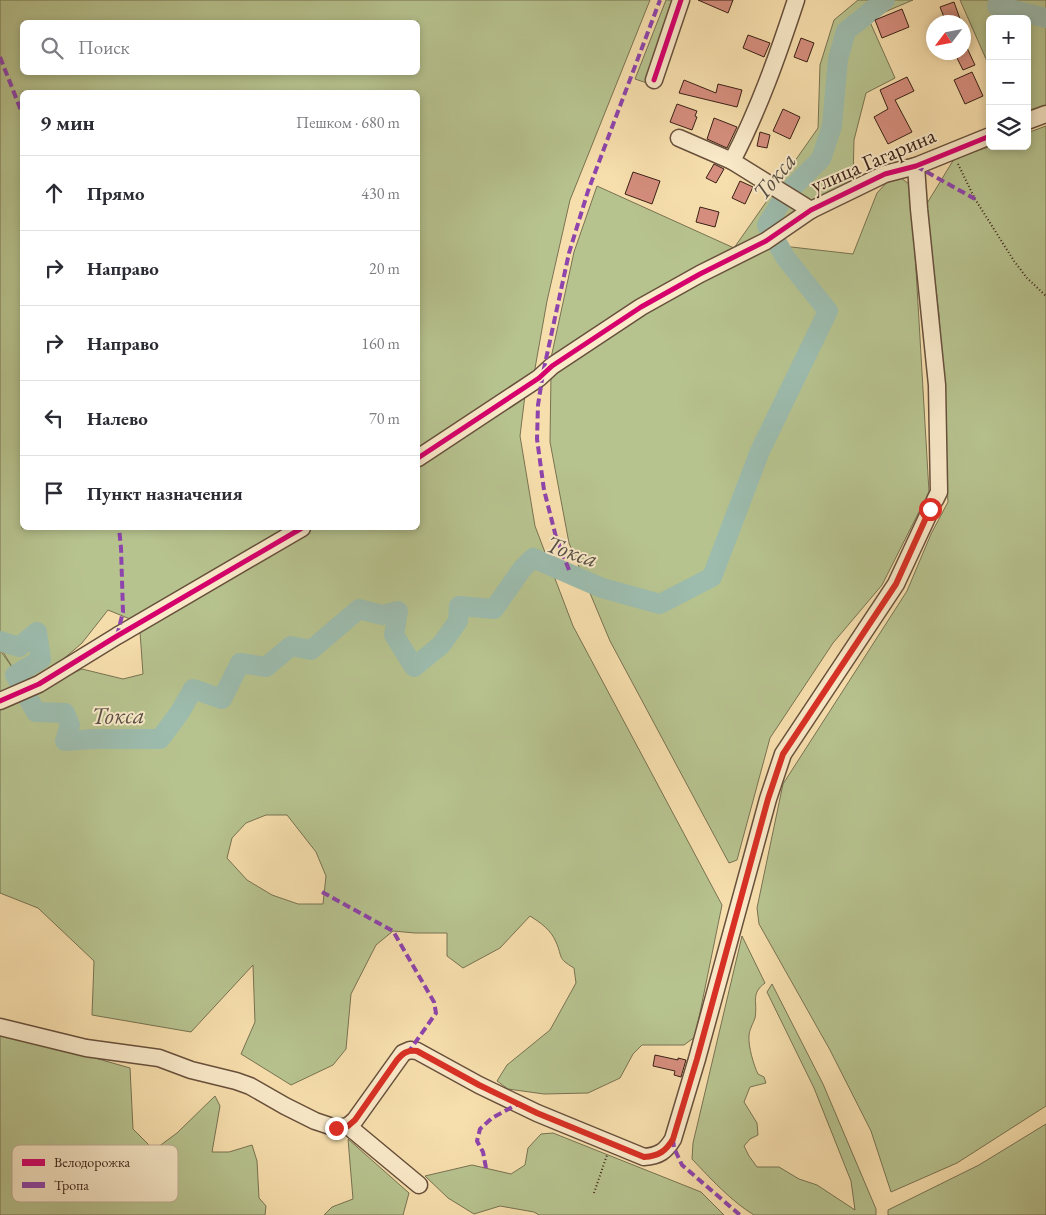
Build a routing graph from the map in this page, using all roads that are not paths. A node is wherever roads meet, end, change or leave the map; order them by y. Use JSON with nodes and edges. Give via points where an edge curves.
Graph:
{"nodes":[{"id":1,"x":681,"y":0,"type":"edge"},
{"id":2,"x":796,"y":0,"type":"edge"},
{"id":3,"x":654,"y":80,"type":"dead end"},
{"id":4,"x":1046,"y":114,"type":"edge"},
{"id":5,"x":1031,"y":120,"type":"edge"},
{"id":6,"x":986,"y":137,"type":"edge"},
{"id":7,"x":679,"y":138,"type":"dead end"},
{"id":8,"x":732,"y":161,"type":"junction"},
{"id":9,"x":916,"y":166,"type":"junction"},
{"id":10,"x":811,"y":210,"type":"junction"},
{"id":11,"x":420,"y":457,"type":"edge"},
{"id":12,"x":299,"y":530,"type":"edge"},
{"id":13,"x":0,"y":701,"type":"edge"},
{"id":14,"x":0,"y":1027,"type":"edge"},
{"id":15,"x":348,"y":1126,"type":"junction"},
{"id":16,"x":419,"y":1185,"type":"dead end"}],
"edges":[{"from":1,"to":3,"type":"street"},
{"from":2,"to":8,"type":"street","via":[[751,125]]},
{"from":4,"to":5,"type":"street"},
{"from":6,"to":9,"type":"street","name":"улица Гагарина"},
{"from":7,"to":8,"type":"street"},
{"from":8,"to":10,"type":"street"},
{"from":9,"to":10,"type":"street","name":"улица Гагарина","via":[[885,174]]},
{"from":9,"to":15,"type":"street","via":[[938,385],[938,492],[896,584],[783,754],[669,1147],[655,1156],[644,1157],[537,1113],[410,1050],[397,1060]]},
{"from":10,"to":11,"type":"street","name":"улица Гагарина","via":[[771,236],[641,307]]},
{"from":12,"to":13,"type":"street","via":[[39,684]]},
{"from":14,"to":15,"type":"street","via":[[86,1048],[159,1058],[243,1084],[315,1121],[336,1128]]},
{"from":15,"to":16,"type":"street"}]}
